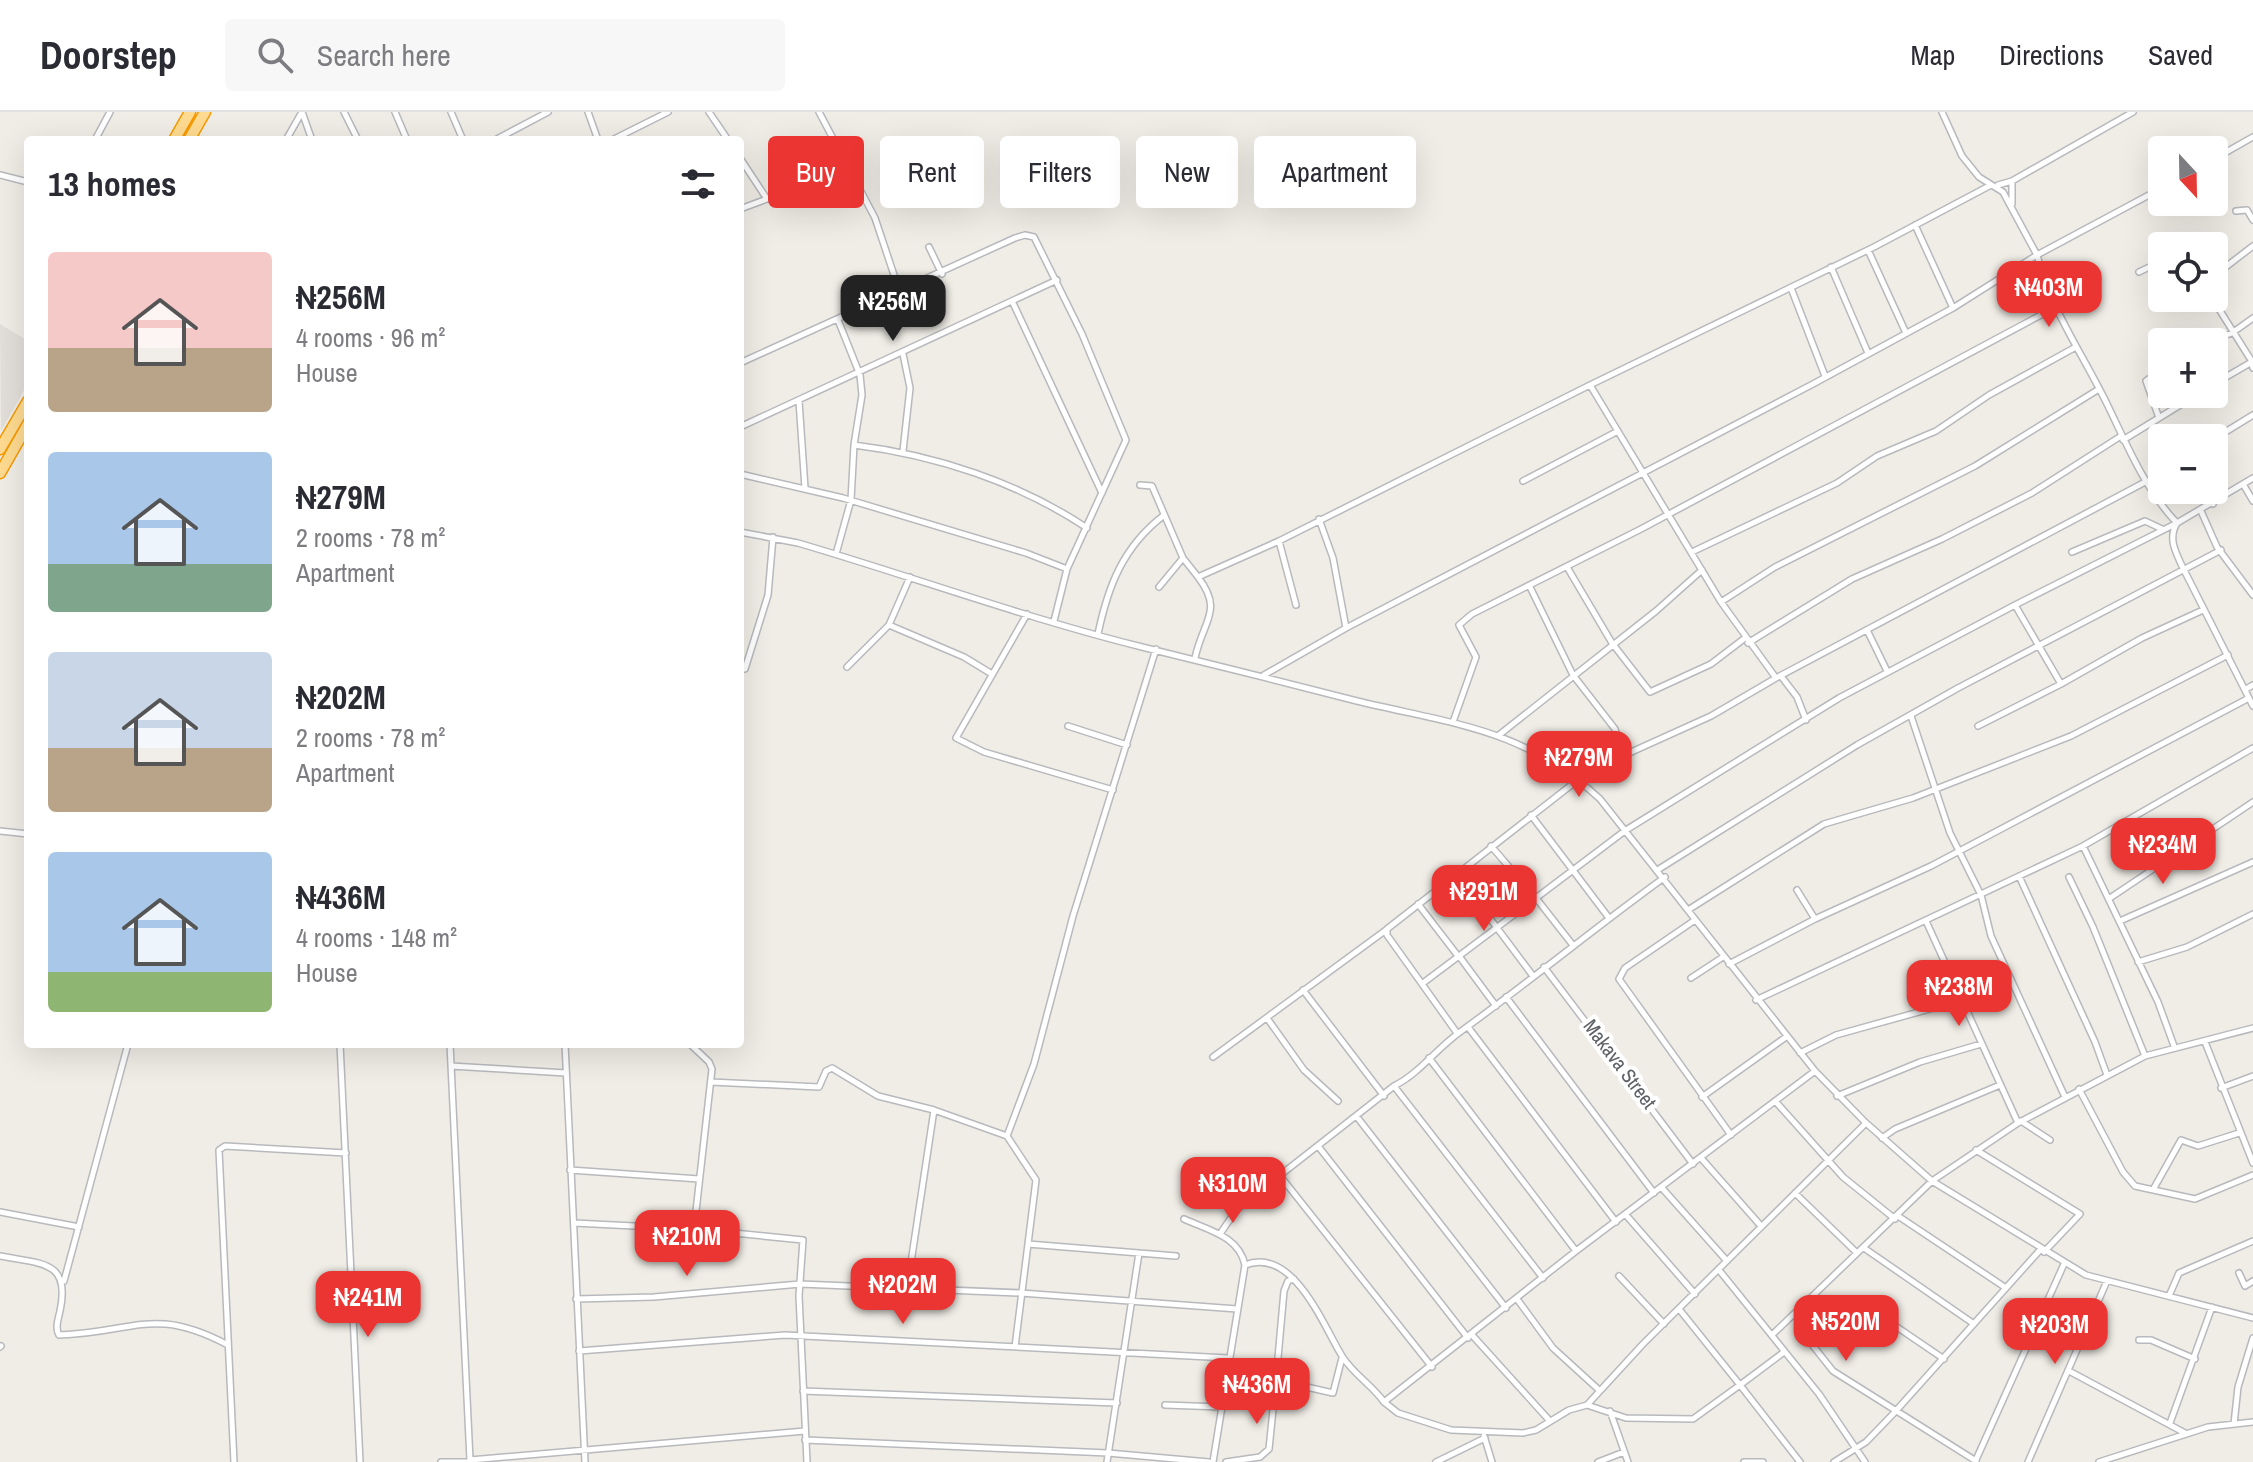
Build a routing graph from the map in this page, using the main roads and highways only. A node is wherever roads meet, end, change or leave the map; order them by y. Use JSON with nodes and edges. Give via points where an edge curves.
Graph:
{"nodes":[{"id":1,"x":190,"y":112,"type":"edge"},
{"id":2,"x":205,"y":112,"type":"edge"},
{"id":3,"x":176,"y":136,"type":"edge"},
{"id":4,"x":191,"y":136,"type":"edge"},
{"id":5,"x":24,"y":428,"type":"edge"},
{"id":6,"x":0,"y":449,"type":"edge"},
{"id":7,"x":0,"y":473,"type":"edge"}],
"edges":[{"from":1,"to":3,"type":"highway"},
{"from":2,"to":4,"type":"highway"},
{"from":5,"to":6,"type":"highway"},
{"from":5,"to":7,"type":"highway"}]}
